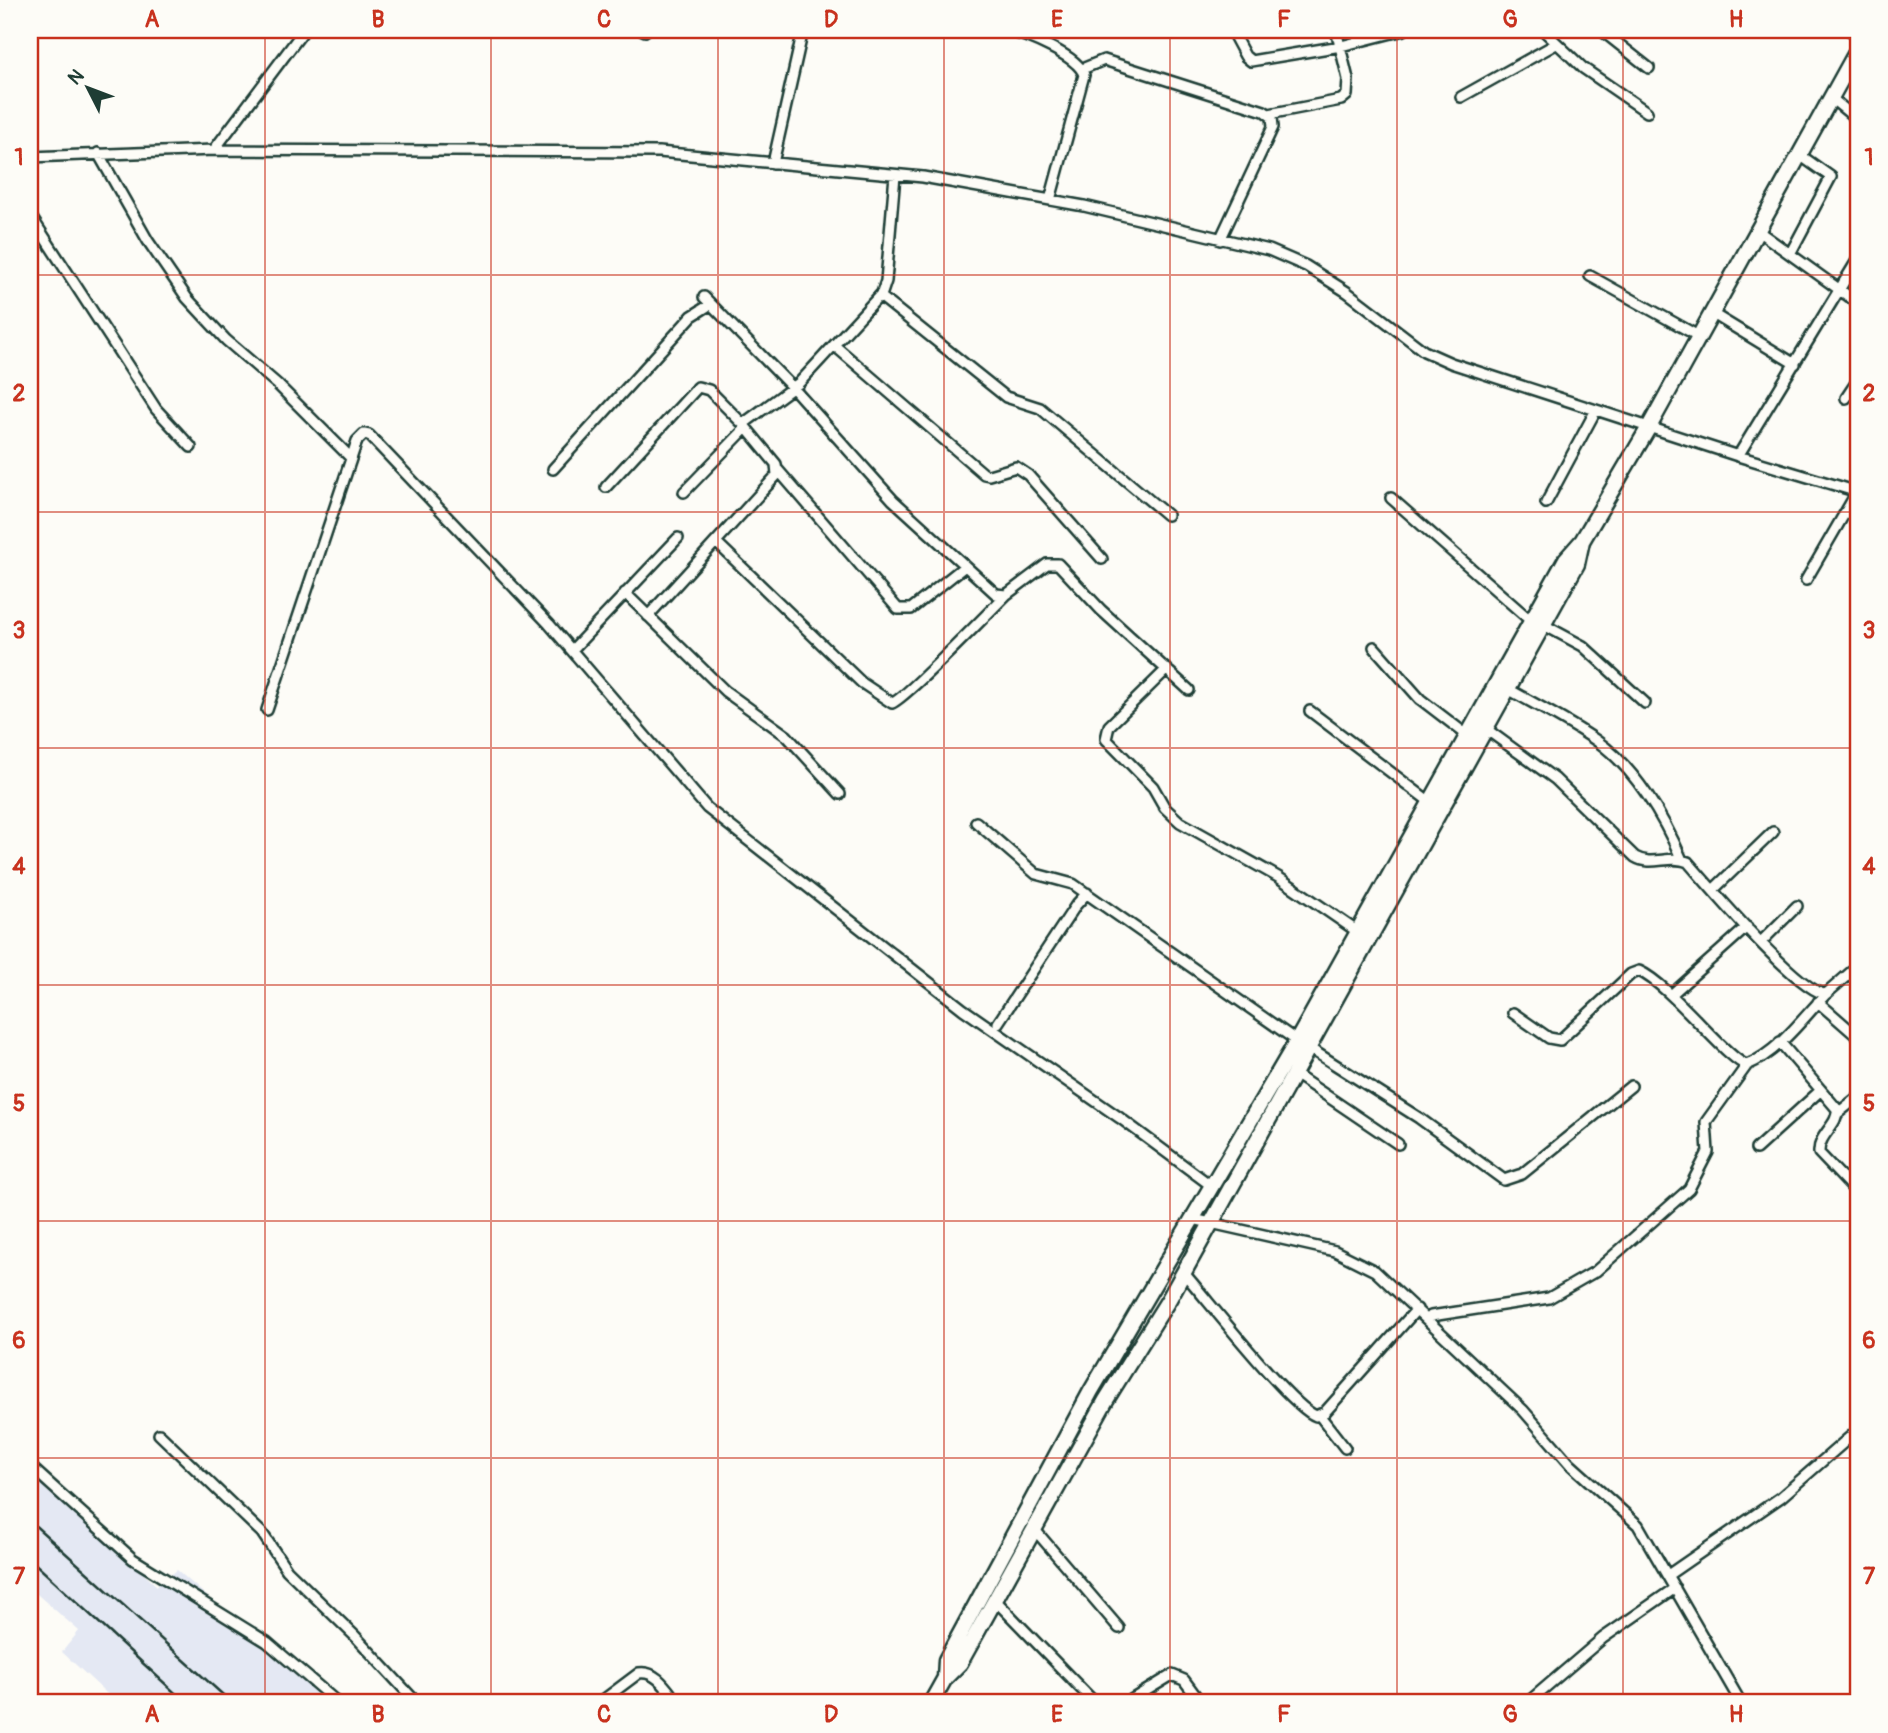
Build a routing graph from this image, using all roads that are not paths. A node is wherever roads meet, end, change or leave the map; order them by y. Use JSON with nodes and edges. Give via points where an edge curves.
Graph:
{"nodes":[{"id":1,"x":803,"y":30,"type":"edge"},
{"id":2,"x":1006,"y":30,"type":"edge"},
{"id":3,"x":1231,"y":30,"type":"edge"},
{"id":4,"x":1336,"y":30,"type":"edge"},
{"id":5,"x":1404,"y":30,"type":"edge"},
{"id":6,"x":1601,"y":30,"type":"edge"},
{"id":7,"x":1849,"y":30,"type":"edge"},
{"id":8,"x":1546,"y":31,"type":"edge"},
{"id":9,"x":299,"y":32,"type":"edge"},
{"id":10,"x":1858,"y":35,"type":"edge"},
{"id":11,"x":1556,"y":44,"type":"junction"},
{"id":12,"x":1341,"y":46,"type":"junction"},
{"id":13,"x":1858,"y":49,"type":"edge"},
{"id":14,"x":1649,"y":68,"type":"dead end"},
{"id":15,"x":1082,"y":69,"type":"junction"},
{"id":16,"x":1461,"y":97,"type":"dead end"},
{"id":17,"x":1831,"y":98,"type":"junction"},
{"id":18,"x":1647,"y":112,"type":"dead end"},
{"id":19,"x":1269,"y":114,"type":"junction"},
{"id":20,"x":1858,"y":120,"type":"edge"},
{"id":21,"x":214,"y":149,"type":"junction"},
{"id":22,"x":98,"y":153,"type":"junction"},
{"id":23,"x":1800,"y":155,"type":"junction"},
{"id":24,"x":30,"y":157,"type":"edge"},
{"id":25,"x":774,"y":163,"type":"junction"},
{"id":26,"x":895,"y":175,"type":"junction"},
{"id":27,"x":1050,"y":200,"type":"junction"},
{"id":28,"x":30,"y":215,"type":"edge"},
{"id":29,"x":1758,"y":231,"type":"junction"},
{"id":30,"x":1220,"y":240,"type":"junction"},
{"id":31,"x":1790,"y":254,"type":"junction"},
{"id":32,"x":1858,"y":259,"type":"edge"},
{"id":33,"x":1590,"y":276,"type":"dead end"},
{"id":34,"x":1840,"y":290,"type":"junction"},
{"id":35,"x":880,"y":296,"type":"junction"},
{"id":36,"x":1858,"y":303,"type":"edge"},
{"id":37,"x":1713,"y":314,"type":"junction"},
{"id":38,"x":1700,"y":337,"type":"junction"},
{"id":39,"x":835,"y":346,"type":"junction"},
{"id":40,"x":1796,"y":364,"type":"junction"},
{"id":41,"x":1858,"y":380,"type":"edge"},
{"id":42,"x":793,"y":388,"type":"junction"},
{"id":43,"x":1846,"y":398,"type":"dead end"},
{"id":44,"x":1596,"y":410,"type":"junction"},
{"id":45,"x":744,"y":426,"type":"junction"},
{"id":46,"x":1649,"y":427,"type":"junction"},
{"id":47,"x":191,"y":447,"type":"dead end"},
{"id":48,"x":1738,"y":456,"type":"junction"},
{"id":49,"x":351,"y":458,"type":"junction"},
{"id":50,"x":553,"y":469,"type":"dead end"},
{"id":51,"x":778,"y":470,"type":"junction"},
{"id":52,"x":606,"y":487,"type":"dead end"},
{"id":53,"x":684,"y":492,"type":"dead end"},
{"id":54,"x":1857,"y":492,"type":"edge"},
{"id":55,"x":1391,"y":498,"type":"dead end"},
{"id":56,"x":1545,"y":503,"type":"dead end"},
{"id":57,"x":1167,"y":515,"type":"dead end"},
{"id":58,"x":678,"y":538,"type":"dead end"},
{"id":59,"x":716,"y":542,"type":"junction"},
{"id":60,"x":1102,"y":559,"type":"dead end"},
{"id":61,"x":965,"y":566,"type":"junction"},
{"id":62,"x":1806,"y":580,"type":"dead end"},
{"id":63,"x":625,"y":593,"type":"junction"},
{"id":64,"x":1006,"y":595,"type":"junction"},
{"id":65,"x":648,"y":616,"type":"junction"},
{"id":66,"x":1537,"y":623,"type":"junction"},
{"id":67,"x":1374,"y":647,"type":"dead end"},
{"id":68,"x":572,"y":650,"type":"junction"},
{"id":69,"x":1167,"y":669,"type":"junction"},
{"id":70,"x":1508,"y":688,"type":"junction"},
{"id":71,"x":1189,"y":690,"type":"dead end"},
{"id":72,"x":1645,"y":703,"type":"dead end"},
{"id":73,"x":267,"y":710,"type":"dead end"},
{"id":74,"x":1310,"y":711,"type":"dead end"},
{"id":75,"x":1486,"y":729,"type":"junction"},
{"id":76,"x":1468,"y":735,"type":"junction"},
{"id":77,"x":840,"y":794,"type":"dead end"},
{"id":78,"x":1436,"y":806,"type":"junction"},
{"id":79,"x":976,"y":822,"type":"dead end"},
{"id":80,"x":1773,"y":832,"type":"dead end"},
{"id":81,"x":1682,"y":860,"type":"junction"},
{"id":82,"x":1713,"y":890,"type":"junction"},
{"id":83,"x":1087,"y":894,"type":"junction"},
{"id":84,"x":1797,"y":906,"type":"dead end"},
{"id":85,"x":1747,"y":926,"type":"junction"},
{"id":86,"x":1358,"y":932,"type":"junction"},
{"id":87,"x":1761,"y":942,"type":"junction"},
{"id":88,"x":1858,"y":967,"type":"edge"},
{"id":89,"x":1672,"y":994,"type":"junction"},
{"id":90,"x":1826,"y":994,"type":"junction"},
{"id":91,"x":1818,"y":1002,"type":"junction"},
{"id":92,"x":1513,"y":1013,"type":"dead end"},
{"id":93,"x":1316,"y":1020,"type":"junction"},
{"id":94,"x":998,"y":1023,"type":"dead end"},
{"id":95,"x":1858,"y":1037,"type":"edge"},
{"id":96,"x":1780,"y":1042,"type":"junction"},
{"id":97,"x":1303,"y":1044,"type":"junction"},
{"id":98,"x":1747,"y":1065,"type":"junction"},
{"id":99,"x":1293,"y":1073,"type":"junction"},
{"id":100,"x":1631,"y":1086,"type":"dead end"},
{"id":101,"x":1821,"y":1090,"type":"junction"},
{"id":102,"x":1858,"y":1097,"type":"edge"},
{"id":103,"x":1838,"y":1113,"type":"junction"},
{"id":104,"x":1398,"y":1144,"type":"dead end"},
{"id":105,"x":1756,"y":1149,"type":"dead end"},
{"id":106,"x":1213,"y":1187,"type":"junction"},
{"id":107,"x":1858,"y":1194,"type":"edge"},
{"id":108,"x":1193,"y":1219,"type":"junction"},
{"id":109,"x":1210,"y":1222,"type":"junction"},
{"id":110,"x":1182,"y":1272,"type":"junction"},
{"id":111,"x":1417,"y":1309,"type":"junction"},
{"id":112,"x":1431,"y":1316,"type":"dead end"},
{"id":113,"x":1320,"y":1416,"type":"junction"},
{"id":114,"x":1858,"y":1430,"type":"edge"},
{"id":115,"x":159,"y":1434,"type":"dead end"},
{"id":116,"x":1345,"y":1448,"type":"dead end"},
{"id":117,"x":30,"y":1466,"type":"edge"},
{"id":118,"x":1035,"y":1530,"type":"junction"},
{"id":119,"x":1668,"y":1575,"type":"junction"},
{"id":120,"x":1675,"y":1588,"type":"junction"},
{"id":121,"x":996,"y":1601,"type":"junction"},
{"id":122,"x":1119,"y":1628,"type":"dead end"},
{"id":123,"x":945,"y":1678,"type":"junction"},
{"id":124,"x":935,"y":1700,"type":"edge"},
{"id":125,"x":338,"y":1703,"type":"edge"},
{"id":126,"x":417,"y":1703,"type":"edge"},
{"id":127,"x":599,"y":1703,"type":"edge"},
{"id":128,"x":678,"y":1703,"type":"edge"},
{"id":129,"x":923,"y":1703,"type":"edge"},
{"id":130,"x":1095,"y":1703,"type":"edge"},
{"id":131,"x":1126,"y":1703,"type":"edge"},
{"id":132,"x":1201,"y":1703,"type":"edge"},
{"id":133,"x":1527,"y":1703,"type":"edge"},
{"id":134,"x":1741,"y":1703,"type":"edge"}],
"edges":[{"from":1,"to":25,"type":"street"},
{"from":2,"to":15,"type":"street","via":[[1030,36]]},
{"from":3,"to":12,"type":"street","via":[[1251,61]]},
{"from":4,"to":12,"type":"street"},
{"from":5,"to":12,"type":"street"},
{"from":6,"to":14,"type":"street"},
{"from":7,"to":10,"type":"street"},
{"from":8,"to":11,"type":"street"},
{"from":9,"to":21,"type":"street"},
{"from":11,"to":16,"type":"street"},
{"from":11,"to":18,"type":"street"},
{"from":12,"to":19,"type":"street","via":[[1349,91],[1345,98]]},
{"from":13,"to":17,"type":"main road"},
{"from":15,"to":19,"type":"street","via":[[1104,60]]},
{"from":15,"to":27,"type":"street","via":[[1080,95]]},
{"from":17,"to":20,"type":"street"},
{"from":17,"to":23,"type":"main road"},
{"from":19,"to":30,"type":"street","via":[[1273,127]]},
{"from":21,"to":22,"type":"street"},
{"from":21,"to":25,"type":"street","via":[[659,152]]},
{"from":22,"to":24,"type":"street"},
{"from":22,"to":49,"type":"street","via":[[148,242],[187,298]]},
{"from":23,"to":29,"type":"main road"},
{"from":23,"to":31,"type":"street","via":[[1831,177]]},
{"from":25,"to":26,"type":"street"},
{"from":26,"to":27,"type":"street"},
{"from":26,"to":35,"type":"street","via":[[886,281]]},
{"from":27,"to":30,"type":"street"},
{"from":28,"to":47,"type":"street","via":[[156,409]]},
{"from":29,"to":31,"type":"street"},
{"from":29,"to":37,"type":"main road"},
{"from":30,"to":44,"type":"street","via":[[1269,250],[1306,266],[1436,357]]},
{"from":31,"to":34,"type":"street"},
{"from":32,"to":34,"type":"street"},
{"from":33,"to":38,"type":"street"},
{"from":34,"to":36,"type":"street"},
{"from":34,"to":40,"type":"street"},
{"from":35,"to":39,"type":"street"},
{"from":35,"to":57,"type":"street","via":[[1006,397],[1040,408]]},
{"from":37,"to":38,"type":"main road"},
{"from":37,"to":40,"type":"street"},
{"from":38,"to":46,"type":"main road"},
{"from":39,"to":42,"type":"street"},
{"from":39,"to":60,"type":"street","via":[[984,474],[1016,467],[1028,475]]},
{"from":40,"to":48,"type":"street"},
{"from":41,"to":43,"type":"street"},
{"from":42,"to":45,"type":"street"},
{"from":42,"to":50,"type":"street","via":[[707,300]]},
{"from":42,"to":61,"type":"street","via":[[893,500]]},
{"from":44,"to":46,"type":"street"},
{"from":44,"to":56,"type":"street"},
{"from":45,"to":51,"type":"street"},
{"from":45,"to":52,"type":"street","via":[[709,390],[698,387]]},
{"from":45,"to":53,"type":"street"},
{"from":46,"to":48,"type":"street"},
{"from":46,"to":66,"type":"main road","via":[[1583,541],[1566,559]]},
{"from":48,"to":54,"type":"street"},
{"from":49,"to":68,"type":"street","via":[[360,436],[369,435]]},
{"from":49,"to":73,"type":"street"},
{"from":51,"to":59,"type":"street"},
{"from":51,"to":61,"type":"street","via":[[898,609],[911,609]]},
{"from":54,"to":62,"type":"street"},
{"from":55,"to":66,"type":"street"},
{"from":58,"to":63,"type":"street"},
{"from":59,"to":64,"type":"street","via":[[862,683],[892,703],[905,697]]},
{"from":59,"to":65,"type":"street"},
{"from":61,"to":64,"type":"street","via":[[996,594]]},
{"from":63,"to":65,"type":"street"},
{"from":63,"to":68,"type":"street"},
{"from":64,"to":69,"type":"street","via":[[1047,564],[1058,564]]},
{"from":65,"to":77,"type":"street","via":[[725,691],[787,736]]},
{"from":66,"to":70,"type":"main road"},
{"from":66,"to":72,"type":"street","via":[[1583,646]]},
{"from":66,"to":76,"type":"main road"},
{"from":67,"to":76,"type":"street","via":[[1420,699]]},
{"from":68,"to":106,"type":"street","via":[[716,815],[963,1009]]},
{"from":69,"to":71,"type":"street"},
{"from":69,"to":86,"type":"street","via":[[1109,726],[1107,739],[1180,822],[1278,877]]},
{"from":70,"to":75,"type":"main road"},
{"from":70,"to":81,"type":"street","via":[[1598,742],[1622,764],[1670,831]]},
{"from":74,"to":78,"type":"street"},
{"from":75,"to":78,"type":"main road"},
{"from":75,"to":81,"type":"street","via":[[1555,779],[1634,857],[1654,862]]},
{"from":76,"to":78,"type":"main road"},
{"from":78,"to":86,"type":"main road"},
{"from":78,"to":93,"type":"main road"},
{"from":79,"to":83,"type":"street","via":[[1036,874],[1073,884]]},
{"from":80,"to":82,"type":"street"},
{"from":81,"to":82,"type":"street"},
{"from":82,"to":85,"type":"street"},
{"from":83,"to":94,"type":"street"},
{"from":83,"to":97,"type":"street"},
{"from":84,"to":87,"type":"street"},
{"from":85,"to":87,"type":"street"},
{"from":85,"to":89,"type":"street"},
{"from":86,"to":93,"type":"main road"},
{"from":87,"to":90,"type":"street","via":[[1808,986]]},
{"from":88,"to":90,"type":"street"},
{"from":89,"to":92,"type":"street","via":[[1636,971],[1568,1035],[1555,1041]]},
{"from":89,"to":98,"type":"street","via":[[1735,1060]]},
{"from":90,"to":91,"type":"street"},
{"from":91,"to":95,"type":"street"},
{"from":91,"to":96,"type":"street"},
{"from":93,"to":97,"type":"main road"},
{"from":96,"to":98,"type":"street"},
{"from":96,"to":101,"type":"street"},
{"from":97,"to":99,"type":"main road"},
{"from":97,"to":100,"type":"street","via":[[1419,1118],[1504,1180],[1522,1174]]},
{"from":97,"to":106,"type":"main road"},
{"from":98,"to":112,"type":"street","via":[[1706,1122],[1708,1152],[1689,1189],[1596,1271],[1549,1298]]},
{"from":99,"to":104,"type":"street"},
{"from":99,"to":109,"type":"main road"},
{"from":101,"to":103,"type":"street"},
{"from":101,"to":105,"type":"street"},
{"from":102,"to":103,"type":"street"},
{"from":103,"to":107,"type":"street","via":[[1821,1138],[1819,1153]]},
{"from":106,"to":108,"type":"main road"},
{"from":108,"to":109,"type":"street"},
{"from":108,"to":123,"type":"main road","via":[[1091,1391],[981,1593],[946,1660]]},
{"from":109,"to":110,"type":"main road"},
{"from":109,"to":111,"type":"street","via":[[1354,1258],[1376,1271]]},
{"from":110,"to":113,"type":"street","via":[[1302,1407]]},
{"from":110,"to":118,"type":"main road"},
{"from":111,"to":113,"type":"street"},
{"from":111,"to":119,"type":"street","via":[[1523,1410],[1570,1464],[1633,1519]]},
{"from":113,"to":116,"type":"street"},
{"from":114,"to":119,"type":"street","via":[[1781,1497]]},
{"from":115,"to":126,"type":"street","via":[[262,1533],[287,1570]]},
{"from":117,"to":125,"type":"street","via":[[133,1559],[267,1642]]},
{"from":118,"to":121,"type":"main road"},
{"from":118,"to":122,"type":"street"},
{"from":119,"to":120,"type":"street"},
{"from":120,"to":133,"type":"street","via":[[1595,1644]]},
{"from":120,"to":134,"type":"street"},
{"from":121,"to":123,"type":"main road","via":[[960,1663]]},
{"from":121,"to":130,"type":"street"},
{"from":123,"to":124,"type":"main road"},
{"from":124,"to":129,"type":"street"},
{"from":127,"to":128,"type":"street","via":[[639,1673],[647,1672],[656,1676]]},
{"from":131,"to":132,"type":"street","via":[[1172,1675],[1184,1681]]}]}
